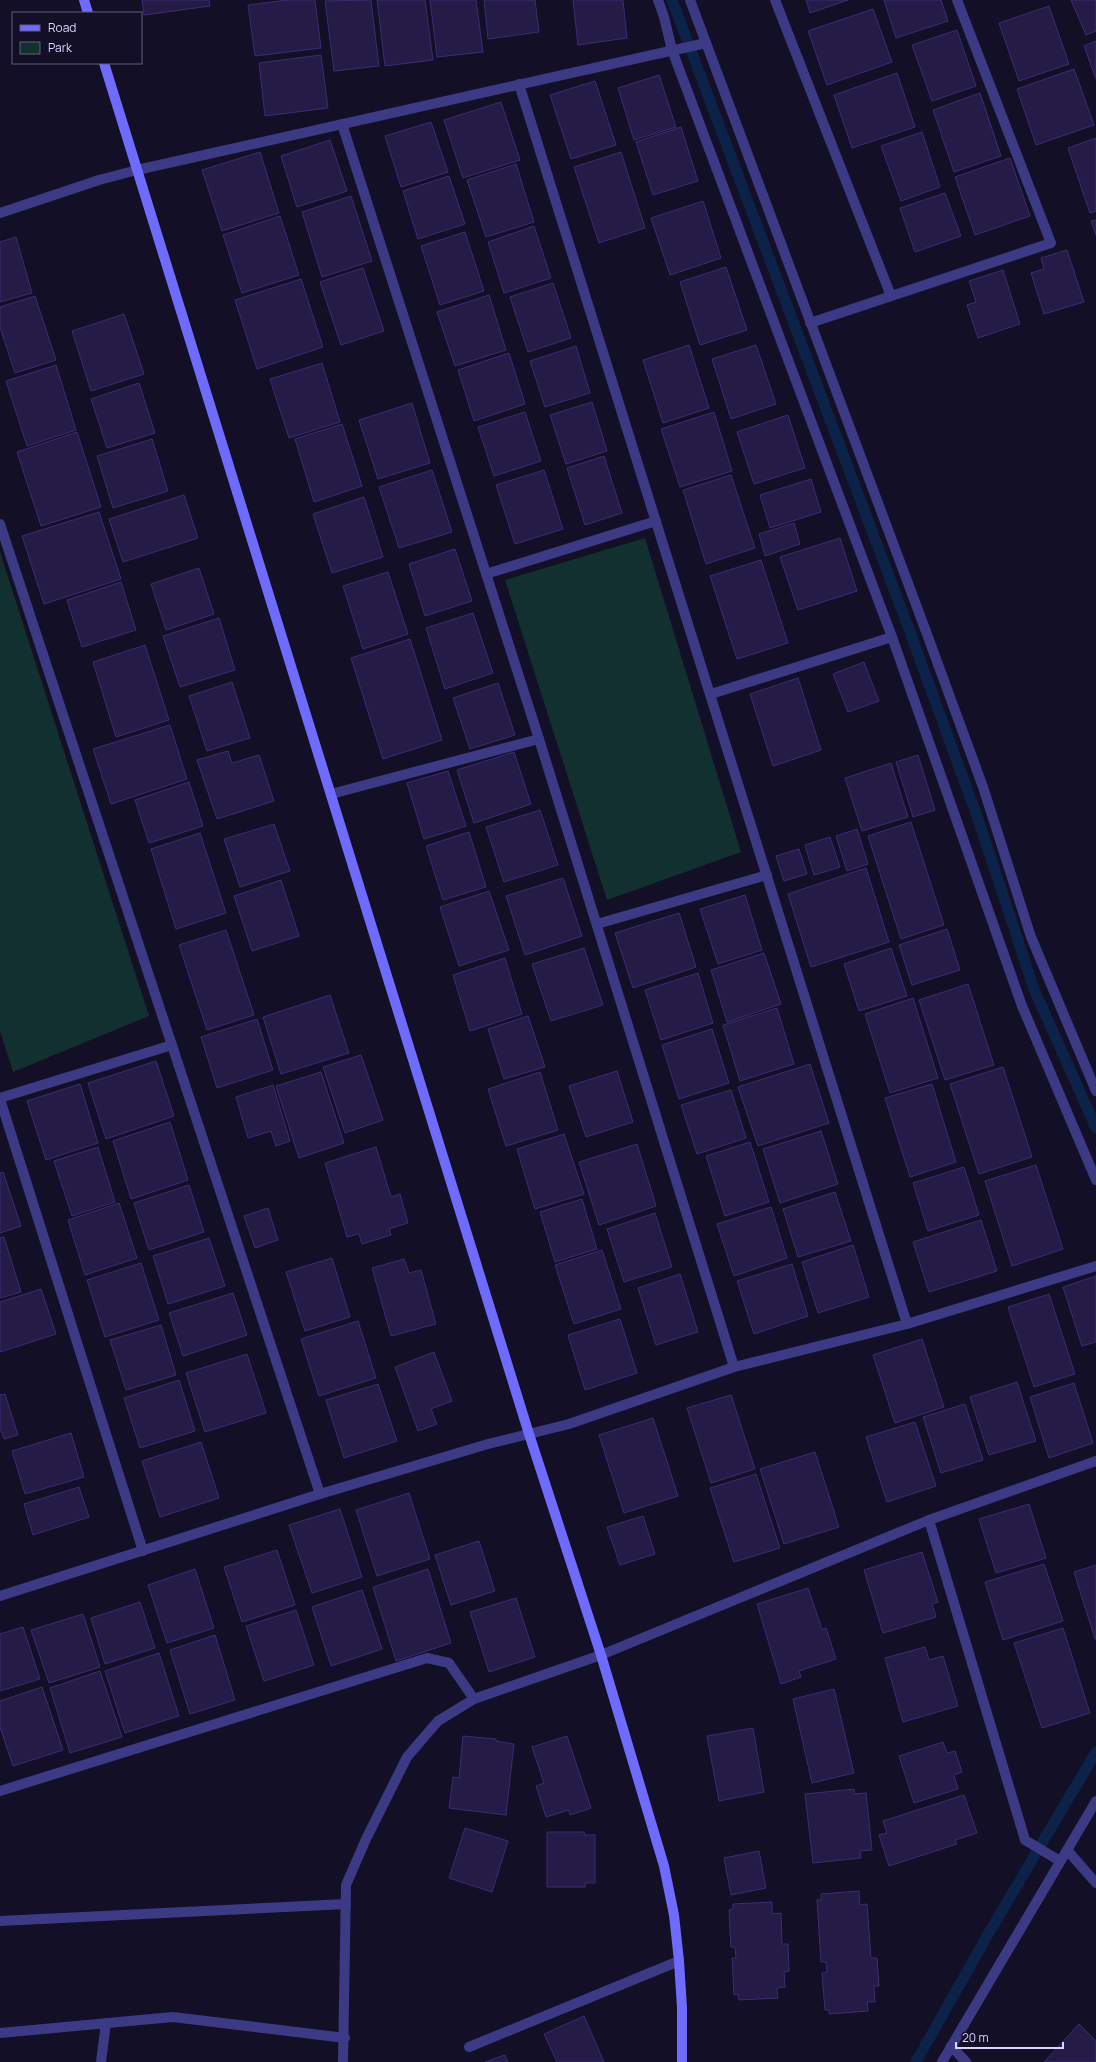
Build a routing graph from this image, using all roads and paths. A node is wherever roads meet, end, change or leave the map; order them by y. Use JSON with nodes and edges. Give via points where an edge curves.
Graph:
{"nodes":[{"id":1,"x":84,"y":0,"type":"edge"},
{"id":2,"x":658,"y":0,"type":"edge"},
{"id":3,"x":690,"y":0,"type":"edge"},
{"id":4,"x":775,"y":0,"type":"edge"},
{"id":5,"x":957,"y":0,"type":"edge"},
{"id":6,"x":88,"y":12,"type":"edge"},
{"id":7,"x":702,"y":44,"type":"junction"},
{"id":8,"x":672,"y":50,"type":"junction"},
{"id":9,"x":104,"y":64,"type":"edge"},
{"id":10,"x":520,"y":84,"type":"junction"},
{"id":11,"x":342,"y":124,"type":"junction"},
{"id":12,"x":137,"y":170,"type":"junction"},
{"id":13,"x":0,"y":213,"type":"edge"},
{"id":14,"x":891,"y":296,"type":"junction"},
{"id":15,"x":810,"y":323,"type":"junction"},
{"id":16,"x":656,"y":521,"type":"junction"},
{"id":17,"x":0,"y":524,"type":"edge"},
{"id":18,"x":486,"y":574,"type":"junction"},
{"id":19,"x":892,"y":637,"type":"junction"},
{"id":20,"x":711,"y":694,"type":"junction"},
{"id":21,"x":540,"y":739,"type":"junction"},
{"id":22,"x":331,"y":794,"type":"junction"},
{"id":23,"x":767,"y":875,"type":"junction"},
{"id":24,"x":596,"y":924,"type":"junction"},
{"id":25,"x":172,"y":1045,"type":"junction"},
{"id":26,"x":1096,"y":1091,"type":"edge"},
{"id":27,"x":0,"y":1099,"type":"edge"},
{"id":28,"x":1096,"y":1180,"type":"edge"},
{"id":29,"x":1096,"y":1266,"type":"edge"},
{"id":30,"x":907,"y":1324,"type":"junction"},
{"id":31,"x":734,"y":1367,"type":"junction"},
{"id":32,"x":529,"y":1434,"type":"junction"},
{"id":33,"x":1096,"y":1461,"type":"edge"},
{"id":34,"x":320,"y":1494,"type":"junction"},
{"id":35,"x":929,"y":1520,"type":"junction"},
{"id":36,"x":143,"y":1551,"type":"junction"},
{"id":37,"x":0,"y":1596,"type":"edge"},
{"id":38,"x":601,"y":1655,"type":"junction"},
{"id":39,"x":474,"y":1699,"type":"junction"},
{"id":40,"x":0,"y":1791,"type":"edge"},
{"id":41,"x":1096,"y":1801,"type":"edge"},
{"id":42,"x":1068,"y":1850,"type":"junction"},
{"id":43,"x":1056,"y":1858,"type":"junction"},
{"id":44,"x":1096,"y":1883,"type":"edge"},
{"id":45,"x":346,"y":1904,"type":"junction"},
{"id":46,"x":0,"y":1921,"type":"edge"},
{"id":47,"x":679,"y":1961,"type":"junction"},
{"id":48,"x":106,"y":2023,"type":"junction"},
{"id":49,"x":0,"y":2033,"type":"edge"},
{"id":50,"x":345,"y":2038,"type":"junction"},
{"id":51,"x":951,"y":2046,"type":"junction"},
{"id":52,"x":469,"y":2047,"type":"dead end"},
{"id":53,"x":101,"y":2062,"type":"edge"},
{"id":54,"x":343,"y":2062,"type":"edge"},
{"id":55,"x":682,"y":2062,"type":"edge"},
{"id":56,"x":942,"y":2062,"type":"edge"},
{"id":57,"x":966,"y":2062,"type":"edge"}],
"edges":[{"from":1,"to":6,"type":"street"},
{"from":2,"to":8,"type":"street"},
{"from":3,"to":7,"type":"street"},
{"from":4,"to":14,"type":"street"},
{"from":5,"to":14,"type":"street","via":[[1051,243]]},
{"from":7,"to":8,"type":"street"},
{"from":7,"to":15,"type":"street"},
{"from":8,"to":10,"type":"street"},
{"from":8,"to":19,"type":"street"},
{"from":9,"to":12,"type":"street"},
{"from":10,"to":11,"type":"street"},
{"from":10,"to":16,"type":"street"},
{"from":11,"to":12,"type":"street"},
{"from":11,"to":18,"type":"street"},
{"from":12,"to":13,"type":"street"},
{"from":12,"to":22,"type":"street"},
{"from":14,"to":15,"type":"street"},
{"from":15,"to":26,"type":"street","via":[[983,786],[1031,936]]},
{"from":16,"to":18,"type":"street"},
{"from":16,"to":20,"type":"street"},
{"from":17,"to":25,"type":"street"},
{"from":18,"to":21,"type":"street"},
{"from":19,"to":20,"type":"street"},
{"from":19,"to":28,"type":"street","via":[[1022,1006]]},
{"from":20,"to":23,"type":"street"},
{"from":21,"to":22,"type":"street"},
{"from":21,"to":24,"type":"street"},
{"from":22,"to":32,"type":"street"},
{"from":23,"to":24,"type":"street"},
{"from":23,"to":30,"type":"street"},
{"from":24,"to":31,"type":"street"},
{"from":25,"to":27,"type":"street"},
{"from":25,"to":34,"type":"street"},
{"from":27,"to":36,"type":"street"},
{"from":29,"to":30,"type":"street"},
{"from":30,"to":31,"type":"street"},
{"from":31,"to":32,"type":"street","via":[[569,1424]]},
{"from":32,"to":34,"type":"street"},
{"from":32,"to":38,"type":"street"},
{"from":33,"to":35,"type":"street"},
{"from":34,"to":36,"type":"street"},
{"from":35,"to":38,"type":"street"},
{"from":35,"to":43,"type":"street","via":[[1025,1840]]},
{"from":36,"to":37,"type":"street"},
{"from":38,"to":39,"type":"street"},
{"from":38,"to":47,"type":"street","via":[[664,1866],[674,1915]]},
{"from":39,"to":40,"type":"street","via":[[449,1663],[427,1658]]},
{"from":39,"to":45,"type":"street","via":[[438,1721],[407,1757],[346,1885]]},
{"from":41,"to":42,"type":"street"},
{"from":42,"to":43,"type":"street"},
{"from":42,"to":44,"type":"street"},
{"from":43,"to":51,"type":"street"},
{"from":45,"to":46,"type":"street"},
{"from":45,"to":50,"type":"street"},
{"from":47,"to":52,"type":"street"},
{"from":47,"to":55,"type":"street"},
{"from":48,"to":49,"type":"street"},
{"from":48,"to":50,"type":"street","via":[[173,2017]]},
{"from":48,"to":53,"type":"street"},
{"from":50,"to":54,"type":"street"},
{"from":51,"to":56,"type":"street"},
{"from":51,"to":57,"type":"street"}]}
